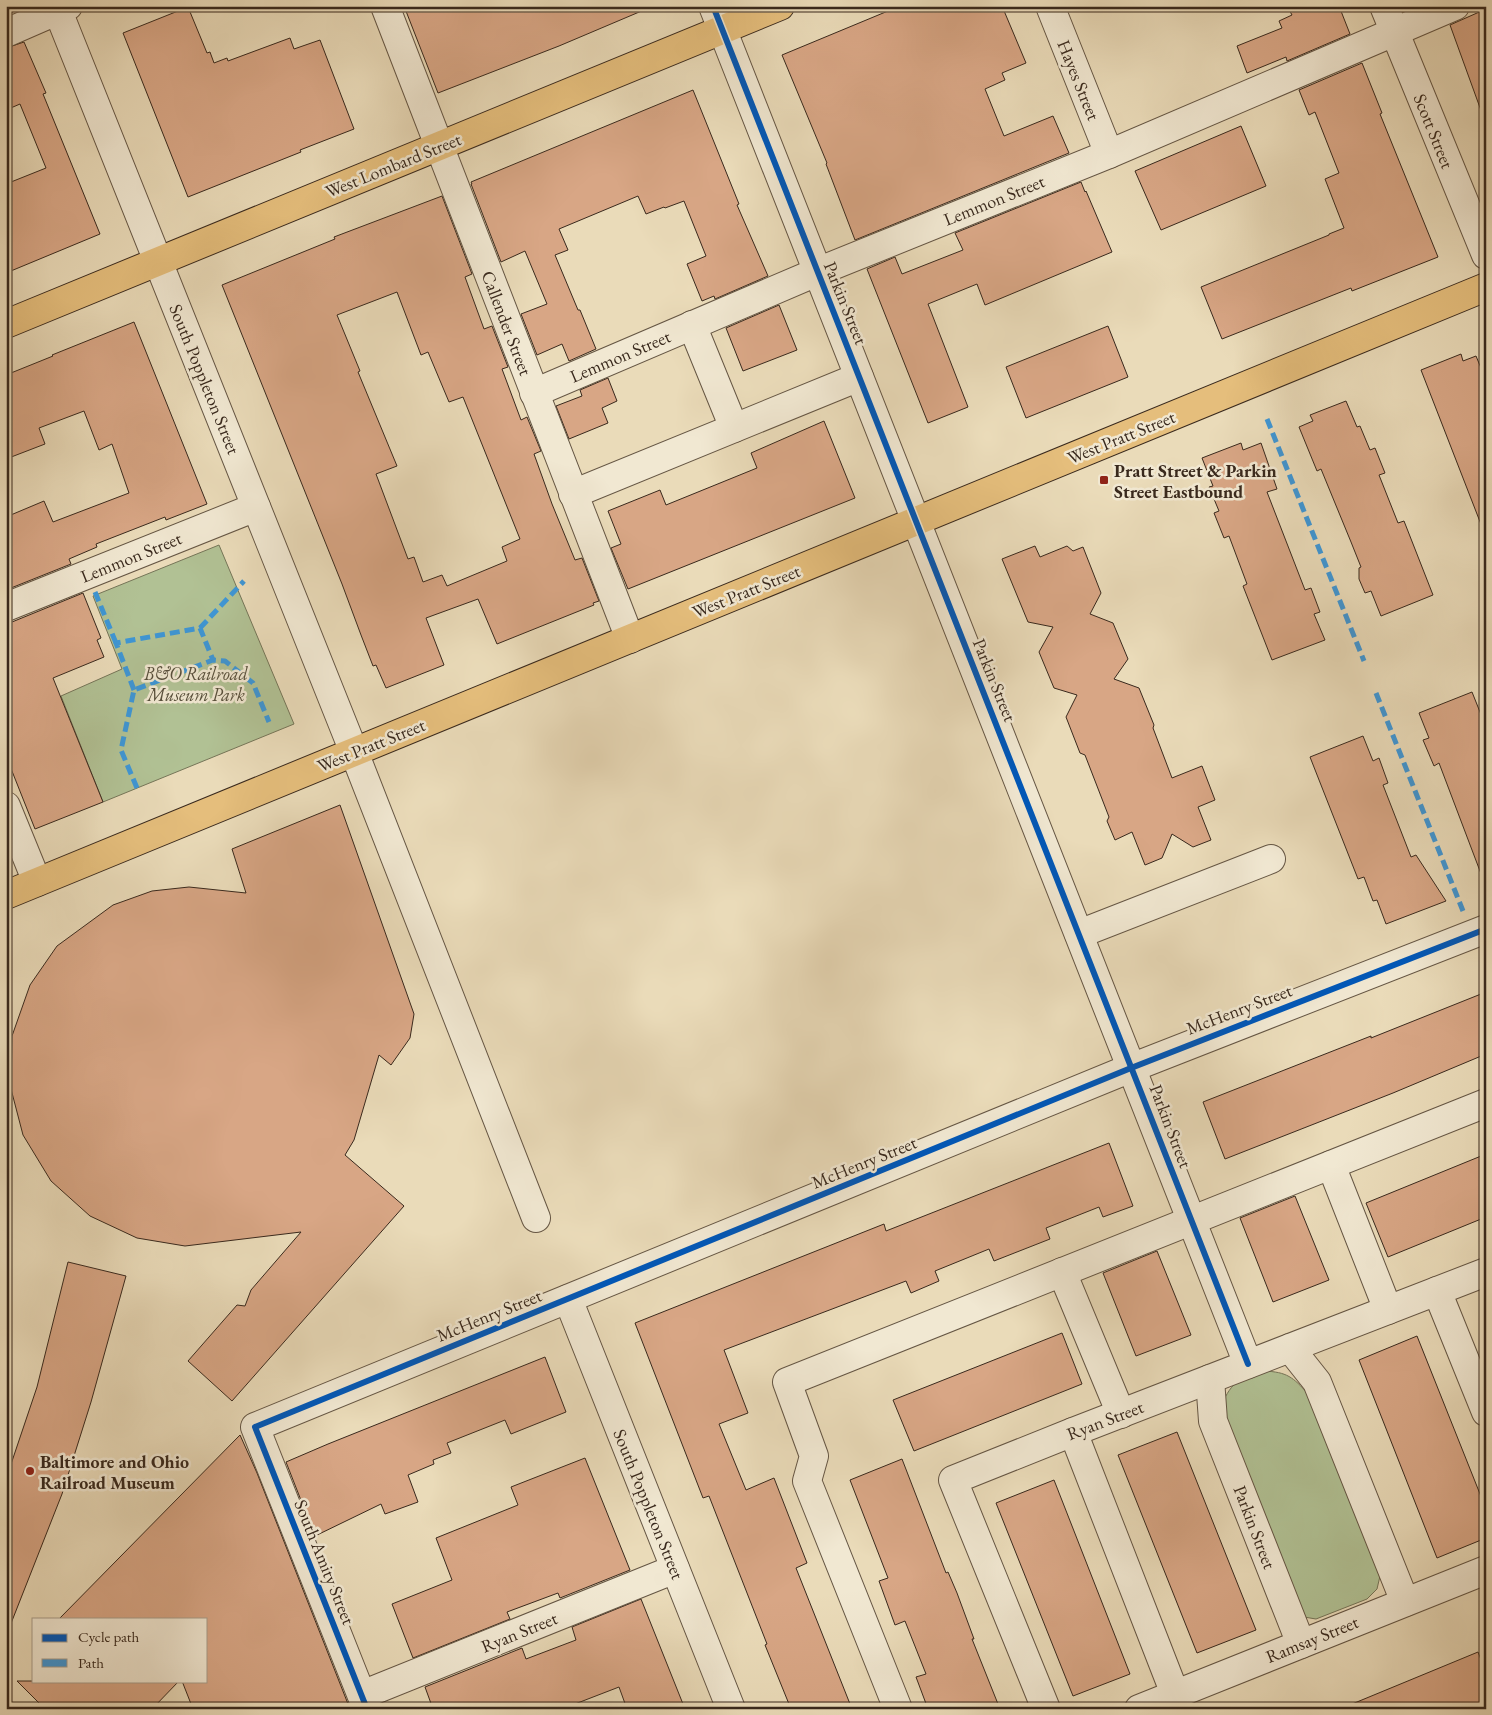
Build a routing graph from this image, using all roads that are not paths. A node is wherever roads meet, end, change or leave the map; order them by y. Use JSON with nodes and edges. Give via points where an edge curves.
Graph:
{"nodes":[{"id":1,"x":384,"y":6,"type":"edge"},
{"id":2,"x":780,"y":6,"type":"edge"},
{"id":3,"x":1050,"y":6,"type":"edge"},
{"id":4,"x":1384,"y":6,"type":"edge"},
{"id":5,"x":1455,"y":6,"type":"edge"},
{"id":6,"x":61,"y":8,"type":"edge"},
{"id":7,"x":717,"y":18,"type":"edge"},
{"id":8,"x":1393,"y":31,"type":"junction"},
{"id":9,"x":6,"y":33,"type":"edge"},
{"id":10,"x":439,"y":146,"type":"junction"},
{"id":11,"x":1109,"y":154,"type":"junction"},
{"id":12,"x":1486,"y":255,"type":"edge"},
{"id":13,"x":158,"y":262,"type":"junction"},
{"id":14,"x":817,"y":272,"type":"junction"},
{"id":15,"x":1486,"y":288,"type":"edge"},
{"id":16,"x":6,"y":324,"type":"edge"},
{"id":17,"x":692,"y":325,"type":"junction"},
{"id":18,"x":859,"y":377,"type":"junction"},
{"id":19,"x":534,"y":393,"type":"junction"},
{"id":20,"x":734,"y":428,"type":"junction"},
{"id":21,"x":573,"y":494,"type":"junction"},
{"id":22,"x":256,"y":507,"type":"junction"},
{"id":23,"x":916,"y":521,"type":"junction"},
{"id":24,"x":6,"y":607,"type":"edge"},
{"id":25,"x":630,"y":639,"type":"junction"},
{"id":26,"x":354,"y":752,"type":"junction"},
{"id":27,"x":6,"y":806,"type":"edge"},
{"id":28,"x":1271,"y":859,"type":"dead end"},
{"id":29,"x":37,"y":882,"type":"junction"},
{"id":30,"x":6,"y":895,"type":"edge"},
{"id":31,"x":1486,"y":929,"type":"edge"},
{"id":32,"x":1079,"y":934,"type":"junction"},
{"id":33,"x":1132,"y":1068,"type":"junction"},
{"id":34,"x":1486,"y":1103,"type":"edge"},
{"id":35,"x":1331,"y":1165,"type":"junction"},
{"id":36,"x":536,"y":1218,"type":"dead end"},
{"id":37,"x":1192,"y":1220,"type":"junction"},
{"id":38,"x":1062,"y":1272,"type":"junction"},
{"id":39,"x":1486,"y":1272,"type":"edge"},
{"id":40,"x":1437,"y":1291,"type":"junction"},
{"id":41,"x":568,"y":1299,"type":"junction"},
{"id":42,"x":1388,"y":1310,"type":"junction"},
{"id":43,"x":1290,"y":1348,"type":"junction"},
{"id":44,"x":1248,"y":1364,"type":"junction"},
{"id":45,"x":1210,"y":1379,"type":"junction"},
{"id":46,"x":1486,"y":1412,"type":"edge"},
{"id":47,"x":1121,"y":1414,"type":"junction"},
{"id":48,"x":255,"y":1427,"type":"joint"},
{"id":49,"x":1073,"y":1432,"type":"junction"},
{"id":50,"x":675,"y":1569,"type":"junction"},
{"id":51,"x":1486,"y":1570,"type":"edge"},
{"id":52,"x":1405,"y":1602,"type":"junction"},
{"id":53,"x":1301,"y":1644,"type":"junction"},
{"id":54,"x":1175,"y":1694,"type":"junction"},
{"id":55,"x":365,"y":1702,"type":"edge"},
{"id":56,"x":731,"y":1709,"type":"edge"},
{"id":57,"x":898,"y":1709,"type":"edge"},
{"id":58,"x":1046,"y":1709,"type":"edge"},
{"id":59,"x":1139,"y":1709,"type":"edge"}],
"edges":[{"from":1,"to":10,"type":"street","name":"Callender Street"},
{"from":2,"to":7,"type":"main road","name":"West Lombard Street"},
{"from":3,"to":11,"type":"street","name":"Hayes Street"},
{"from":4,"to":8,"type":"street","name":"Scott Street"},
{"from":5,"to":8,"type":"street","name":"Lemmon Street"},
{"from":6,"to":9,"type":"street"},
{"from":6,"to":13,"type":"street","name":"South Poppleton Street"},
{"from":7,"to":10,"type":"main road","name":"West Lombard Street"},
{"from":7,"to":14,"type":"street","name":"Parkin Street"},
{"from":8,"to":11,"type":"street","name":"Lemmon Street"},
{"from":8,"to":12,"type":"street","name":"Scott Street"},
{"from":10,"to":13,"type":"main road","name":"West Lombard Street"},
{"from":10,"to":19,"type":"street","name":"Callender Street"},
{"from":11,"to":14,"type":"street","name":"Lemmon Street"},
{"from":13,"to":16,"type":"main road","name":"West Lombard Street"},
{"from":13,"to":22,"type":"street","name":"South Poppleton Street"},
{"from":14,"to":17,"type":"street","name":"Lemmon Street"},
{"from":14,"to":18,"type":"street","name":"Parkin Street"},
{"from":15,"to":23,"type":"main road","name":"West Pratt Street"},
{"from":17,"to":19,"type":"street","name":"Lemmon Street"},
{"from":17,"to":20,"type":"street"},
{"from":18,"to":20,"type":"street"},
{"from":18,"to":23,"type":"street","name":"Parkin Street"},
{"from":19,"to":21,"type":"street","name":"Callender Street"},
{"from":20,"to":21,"type":"street"},
{"from":21,"to":25,"type":"street","name":"Callender Street"},
{"from":22,"to":24,"type":"street","name":"Lemmon Street"},
{"from":22,"to":26,"type":"street","name":"South Poppleton Street"},
{"from":23,"to":25,"type":"main road","name":"West Pratt Street"},
{"from":23,"to":32,"type":"street","name":"Parkin Street"},
{"from":25,"to":26,"type":"main road","name":"West Pratt Street"},
{"from":26,"to":29,"type":"main road","name":"West Pratt Street"},
{"from":26,"to":36,"type":"street","name":"South Poppleton Street"},
{"from":27,"to":29,"type":"street"},
{"from":28,"to":32,"type":"street"},
{"from":29,"to":30,"type":"main road","name":"West Pratt Street"},
{"from":31,"to":33,"type":"street","name":"McHenry Street"},
{"from":32,"to":33,"type":"street","name":"Parkin Street"},
{"from":33,"to":37,"type":"street","name":"Parkin Street"},
{"from":33,"to":41,"type":"street","name":"McHenry Street"},
{"from":34,"to":35,"type":"street"},
{"from":35,"to":37,"type":"street"},
{"from":35,"to":42,"type":"street"},
{"from":37,"to":38,"type":"street"},
{"from":37,"to":44,"type":"street","name":"Parkin Street"},
{"from":38,"to":47,"type":"street"},
{"from":38,"to":57,"type":"street","via":[[786,1382],[814,1456],[807,1481]]},
{"from":39,"to":40,"type":"street","name":"Ryan Street"},
{"from":40,"to":42,"type":"street","name":"Ryan Street"},
{"from":40,"to":46,"type":"street"},
{"from":41,"to":48,"type":"street","name":"McHenry Street"},
{"from":41,"to":50,"type":"street","name":"South Poppleton Street"},
{"from":42,"to":43,"type":"street","name":"Ryan Street"},
{"from":43,"to":44,"type":"street","name":"Ryan Street"},
{"from":43,"to":52,"type":"street","via":[[1317,1382]]},
{"from":44,"to":45,"type":"street","name":"Ryan Street"},
{"from":45,"to":47,"type":"street","name":"Ryan Street"},
{"from":45,"to":53,"type":"street","name":"Parkin Street","via":[[1214,1421]]},
{"from":47,"to":49,"type":"street","name":"Ryan Street"},
{"from":48,"to":55,"type":"street","name":"South Amity Street"},
{"from":49,"to":54,"type":"street"},
{"from":49,"to":58,"type":"street","name":"Ryan Street","via":[[953,1480]]},
{"from":50,"to":55,"type":"street","name":"Ryan Street"},
{"from":50,"to":56,"type":"street","name":"South Poppleton Street"},
{"from":51,"to":52,"type":"street","name":"Ramsay Street"},
{"from":52,"to":53,"type":"street","name":"Ramsay Street"},
{"from":53,"to":54,"type":"street","name":"Ramsay Street"},
{"from":54,"to":59,"type":"street","name":"Ramsay Street"}]}
